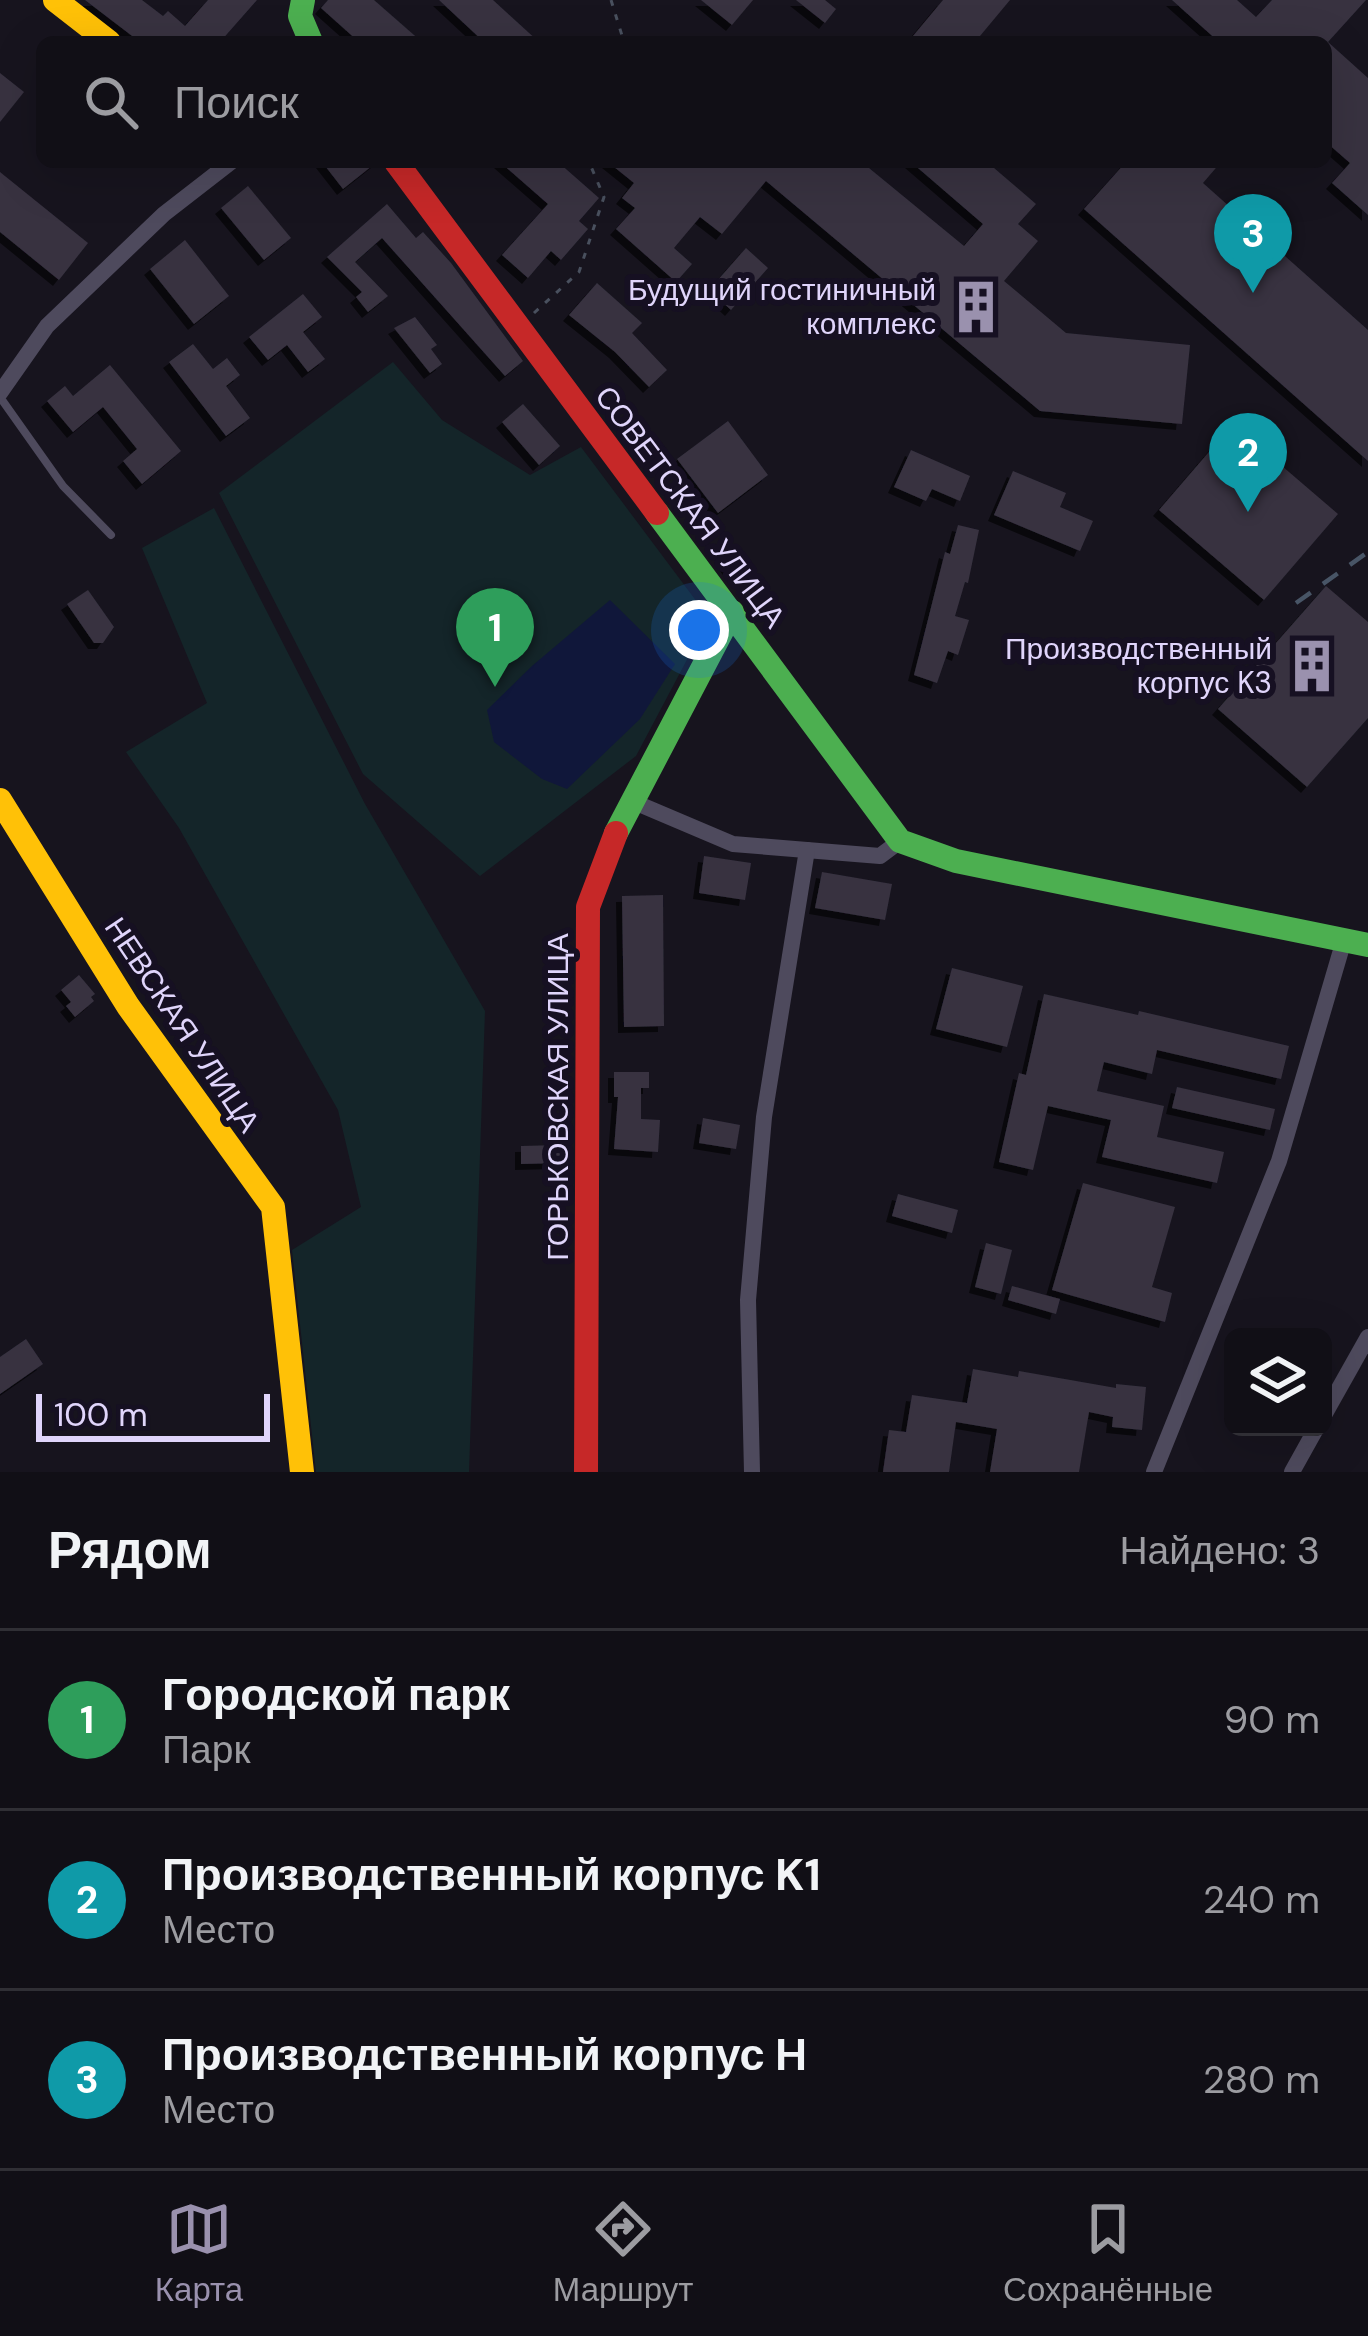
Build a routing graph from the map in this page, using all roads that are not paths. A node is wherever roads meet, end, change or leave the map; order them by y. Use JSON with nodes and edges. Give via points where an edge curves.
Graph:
{"nodes":[{"id":1,"x":55,"y":0,"type":"edge"},
{"id":2,"x":303,"y":0,"type":"edge"},
{"id":3,"x":101,"y":36,"type":"edge"},
{"id":4,"x":308,"y":36,"type":"edge"},
{"id":5,"x":223,"y":168,"type":"edge"},
{"id":6,"x":400,"y":168,"type":"edge"},
{"id":7,"x":0,"y":395,"type":"edge"},
{"id":8,"x":111,"y":535,"type":"dead end"},
{"id":9,"x":732,"y":613,"type":"junction"},
{"id":10,"x":0,"y":800,"type":"edge"},
{"id":11,"x":634,"y":802,"type":"junction"},
{"id":12,"x":900,"y":842,"type":"junction"},
{"id":13,"x":807,"y":850,"type":"junction"},
{"id":14,"x":1356,"y":942,"type":"edge"},
{"id":15,"x":1368,"y":1337,"type":"edge"},
{"id":16,"x":1332,"y":1401,"type":"edge"},
{"id":17,"x":1312,"y":1436,"type":"edge"},
{"id":18,"x":302,"y":1472,"type":"edge"},
{"id":19,"x":586,"y":1472,"type":"edge"},
{"id":20,"x":752,"y":1472,"type":"edge"},
{"id":21,"x":1154,"y":1472,"type":"edge"},
{"id":22,"x":1292,"y":1472,"type":"edge"}],
"edges":[{"from":1,"to":3,"type":"street"},
{"from":2,"to":4,"type":"street"},
{"from":5,"to":7,"type":"street","via":[[47,326]]},
{"from":6,"to":9,"type":"street","name":"СОВЕТСКАЯ УЛИЦА"},
{"from":7,"to":8,"type":"lane","via":[[63,486]]},
{"from":9,"to":11,"type":"street","name":"ГОРЬКОВСКАЯ УЛИЦА"},
{"from":9,"to":12,"type":"street","name":"СОВЕТСКАЯ УЛИЦА"},
{"from":10,"to":18,"type":"street","name":"НЕВСКАЯ УЛИЦА","via":[[128,1006],[272,1208]]},
{"from":11,"to":13,"type":"street","via":[[733,844]]},
{"from":11,"to":19,"type":"street","name":"ГОРЬКОВСКАЯ УЛИЦА","via":[[588,907]]},
{"from":12,"to":13,"type":"street","via":[[880,856]]},
{"from":12,"to":14,"type":"street","via":[[956,861]]},
{"from":13,"to":20,"type":"street","via":[[764,1118],[748,1300]]},
{"from":14,"to":21,"type":"street","via":[[1279,1161]]},
{"from":15,"to":16,"type":"street"},
{"from":17,"to":22,"type":"street"}]}
